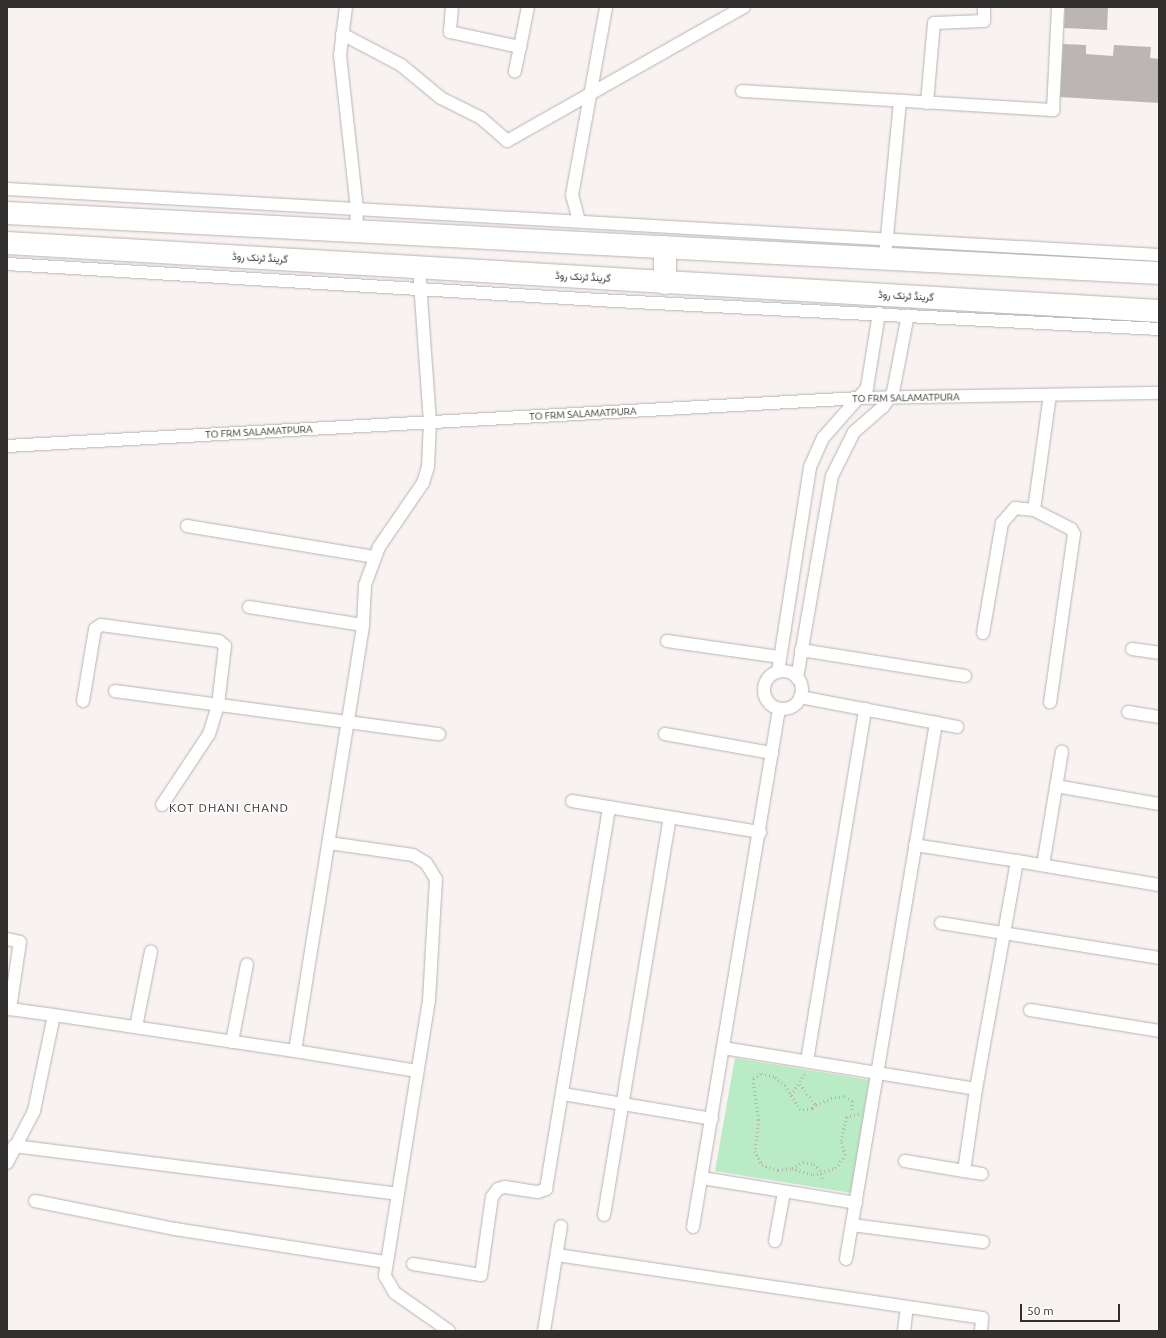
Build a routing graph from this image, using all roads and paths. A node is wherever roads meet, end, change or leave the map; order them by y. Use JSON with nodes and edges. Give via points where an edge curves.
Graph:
{"nodes":[{"id":1,"x":346,"y":7,"type":"edge"},
{"id":2,"x":452,"y":7,"type":"edge"},
{"id":3,"x":528,"y":7,"type":"edge"},
{"id":4,"x":606,"y":7,"type":"edge"},
{"id":5,"x":744,"y":7,"type":"edge"},
{"id":6,"x":984,"y":7,"type":"edge"},
{"id":7,"x":1058,"y":7,"type":"edge"},
{"id":8,"x":342,"y":34,"type":"junction"},
{"id":9,"x":520,"y":47,"type":"junction"},
{"id":10,"x":515,"y":71,"type":"dead end"},
{"id":11,"x":742,"y":91,"type":"dead end"},
{"id":12,"x":588,"y":94,"type":"junction"},
{"id":13,"x":900,"y":101,"type":"junction"},
{"id":14,"x":927,"y":103,"type":"junction"},
{"id":15,"x":7,"y":189,"type":"edge"},
{"id":16,"x":7,"y":213,"type":"edge"},
{"id":17,"x":356,"y":220,"type":"junction"},
{"id":18,"x":579,"y":221,"type":"junction"},
{"id":19,"x":618,"y":223,"type":"junction"},
{"id":20,"x":7,"y":243,"type":"edge"},
{"id":21,"x":617,"y":245,"type":"junction"},
{"id":22,"x":666,"y":247,"type":"junction"},
{"id":23,"x":886,"y":249,"type":"junction"},
{"id":24,"x":1159,"y":255,"type":"edge"},
{"id":25,"x":118,"y":259,"type":"junction"},
{"id":26,"x":7,"y":264,"type":"edge"},
{"id":27,"x":419,"y":268,"type":"junction"},
{"id":28,"x":1159,"y":273,"type":"edge"},
{"id":29,"x":616,"y":280,"type":"junction"},
{"id":30,"x":665,"y":283,"type":"junction"},
{"id":31,"x":421,"y":289,"type":"junction"},
{"id":32,"x":616,"y":301,"type":"junction"},
{"id":33,"x":1159,"y":311,"type":"edge"},
{"id":34,"x":878,"y":313,"type":"junction"},
{"id":35,"x":908,"y":314,"type":"junction"},
{"id":36,"x":1159,"y":329,"type":"edge"},
{"id":37,"x":1159,"y":393,"type":"edge"},
{"id":38,"x":1050,"y":395,"type":"junction"},
{"id":39,"x":861,"y":398,"type":"junction"},
{"id":40,"x":889,"y":400,"type":"junction"},
{"id":41,"x":430,"y":422,"type":"junction"},
{"id":42,"x":7,"y":446,"type":"edge"},
{"id":43,"x":1034,"y":510,"type":"junction"},
{"id":44,"x":187,"y":526,"type":"dead end"},
{"id":45,"x":375,"y":557,"type":"junction"},
{"id":46,"x":249,"y":606,"type":"dead end"},
{"id":47,"x":363,"y":625,"type":"junction"},
{"id":48,"x":983,"y":633,"type":"dead end"},
{"id":49,"x":667,"y":641,"type":"dead end"},
{"id":50,"x":1132,"y":648,"type":"dead end"},
{"id":51,"x":801,"y":650,"type":"junction"},
{"id":52,"x":1159,"y":653,"type":"edge"},
{"id":53,"x":780,"y":657,"type":"junction"},
{"id":54,"x":778,"y":672,"type":"junction"},
{"id":55,"x":965,"y":676,"type":"dead end"},
{"id":56,"x":797,"y":678,"type":"junction"},
{"id":57,"x":115,"y":691,"type":"dead end"},
{"id":58,"x":800,"y":697,"type":"junction"},
{"id":59,"x":83,"y":701,"type":"dead end"},
{"id":60,"x":1050,"y":702,"type":"dead end"},
{"id":61,"x":218,"y":705,"type":"junction"},
{"id":62,"x":779,"y":709,"type":"junction"},
{"id":63,"x":865,"y":710,"type":"junction"},
{"id":64,"x":1128,"y":712,"type":"dead end"},
{"id":65,"x":1159,"y":717,"type":"edge"},
{"id":66,"x":348,"y":722,"type":"junction"},
{"id":67,"x":936,"y":723,"type":"junction"},
{"id":68,"x":957,"y":727,"type":"dead end"},
{"id":69,"x":439,"y":734,"type":"dead end"},
{"id":70,"x":665,"y":734,"type":"dead end"},
{"id":71,"x":1062,"y":752,"type":"dead end"},
{"id":72,"x":772,"y":753,"type":"junction"},
{"id":73,"x":1056,"y":786,"type":"junction"},
{"id":74,"x":572,"y":801,"type":"dead end"},
{"id":75,"x":1159,"y":804,"type":"edge"},
{"id":76,"x":162,"y":805,"type":"dead end"},
{"id":77,"x":609,"y":807,"type":"junction"},
{"id":78,"x":670,"y":817,"type":"junction"},
{"id":79,"x":760,"y":832,"type":"junction"},
{"id":80,"x":329,"y":843,"type":"junction"},
{"id":81,"x":915,"y":845,"type":"junction"},
{"id":82,"x":1017,"y":861,"type":"junction"},
{"id":83,"x":1043,"y":865,"type":"junction"},
{"id":84,"x":1159,"y":885,"type":"edge"},
{"id":85,"x":941,"y":923,"type":"dead end"},
{"id":86,"x":1004,"y":933,"type":"junction"},
{"id":87,"x":7,"y":939,"type":"edge"},
{"id":88,"x":151,"y":951,"type":"dead end"},
{"id":89,"x":1159,"y":958,"type":"edge"},
{"id":90,"x":247,"y":964,"type":"dead end"},
{"id":91,"x":1030,"y":1010,"type":"dead end"},
{"id":92,"x":54,"y":1015,"type":"junction"},
{"id":93,"x":136,"y":1027,"type":"junction"},
{"id":94,"x":1159,"y":1031,"type":"edge"},
{"id":95,"x":232,"y":1042,"type":"junction"},
{"id":96,"x":723,"y":1048,"type":"junction"},
{"id":97,"x":295,"y":1051,"type":"junction"},
{"id":98,"x":807,"y":1061,"type":"junction"},
{"id":99,"x":418,"y":1071,"type":"junction"},
{"id":100,"x":875,"y":1072,"type":"junction"},
{"id":101,"x":800,"y":1084,"type":"junction"},
{"id":102,"x":976,"y":1089,"type":"junction"},
{"id":103,"x":563,"y":1094,"type":"junction"},
{"id":104,"x":791,"y":1095,"type":"junction"},
{"id":105,"x":623,"y":1104,"type":"junction"},
{"id":106,"x":816,"y":1105,"type":"junction"},
{"id":107,"x":852,"y":1113,"type":"junction"},
{"id":108,"x":869,"y":1114,"type":"junction"},
{"id":109,"x":712,"y":1119,"type":"junction"},
{"id":110,"x":14,"y":1146,"type":"junction"},
{"id":111,"x":905,"y":1161,"type":"dead end"},
{"id":112,"x":7,"y":1163,"type":"edge"},
{"id":113,"x":792,"y":1168,"type":"junction"},
{"id":114,"x":964,"y":1171,"type":"junction"},
{"id":115,"x":982,"y":1174,"type":"dead end"},
{"id":116,"x":702,"y":1178,"type":"junction"},
{"id":117,"x":823,"y":1180,"type":"dead end"},
{"id":118,"x":784,"y":1192,"type":"junction"},
{"id":119,"x":397,"y":1194,"type":"junction"},
{"id":120,"x":35,"y":1201,"type":"dead end"},
{"id":121,"x":856,"y":1204,"type":"junction"},
{"id":122,"x":604,"y":1215,"type":"dead end"},
{"id":123,"x":852,"y":1225,"type":"junction"},
{"id":124,"x":562,"y":1226,"type":"dead end"},
{"id":125,"x":694,"y":1227,"type":"dead end"},
{"id":126,"x":775,"y":1242,"type":"dead end"},
{"id":127,"x":982,"y":1242,"type":"dead end"},
{"id":128,"x":557,"y":1255,"type":"junction"},
{"id":129,"x":846,"y":1259,"type":"dead end"},
{"id":130,"x":386,"y":1262,"type":"junction"},
{"id":131,"x":413,"y":1264,"type":"dead end"},
{"id":132,"x":907,"y":1307,"type":"junction"},
{"id":133,"x":449,"y":1331,"type":"edge"},
{"id":134,"x":544,"y":1331,"type":"edge"},
{"id":135,"x":904,"y":1331,"type":"edge"},
{"id":136,"x":981,"y":1331,"type":"edge"}],
"edges":[{"from":1,"to":8,"type":"street"},
{"from":2,"to":9,"type":"street","via":[[450,32]]},
{"from":3,"to":9,"type":"street"},
{"from":4,"to":12,"type":"street"},
{"from":5,"to":12,"type":"street"},
{"from":6,"to":14,"type":"street","via":[[984,21],[934,23]]},
{"from":7,"to":14,"type":"street","via":[[1053,110]]},
{"from":8,"to":12,"type":"street","via":[[401,65],[442,98],[481,118],[507,141]]},
{"from":8,"to":17,"type":"street","via":[[340,56]]},
{"from":9,"to":10,"type":"street"},
{"from":11,"to":13,"type":"street"},
{"from":12,"to":18,"type":"street","via":[[572,195]]},
{"from":13,"to":14,"type":"street"},
{"from":13,"to":23,"type":"street"},
{"from":15,"to":17,"type":"street"},
{"from":16,"to":17,"type":"highway"},
{"from":17,"to":18,"type":"street"},
{"from":17,"to":21,"type":"highway"},
{"from":18,"to":19,"type":"street"},
{"from":19,"to":21,"type":"street"},
{"from":19,"to":23,"type":"street"},
{"from":20,"to":25,"type":"highway","name":"گرینڈ ٹرنک روڈ"},
{"from":21,"to":22,"type":"highway"},
{"from":22,"to":23,"type":"highway"},
{"from":22,"to":30,"type":"highway"},
{"from":23,"to":24,"type":"street"},
{"from":23,"to":28,"type":"highway"},
{"from":25,"to":26,"type":"street"},
{"from":25,"to":27,"type":"highway","name":"گرینڈ ٹرنک روڈ"},
{"from":25,"to":31,"type":"street"},
{"from":27,"to":29,"type":"highway","name":"گرینڈ ٹرنک روڈ"},
{"from":27,"to":31,"type":"street"},
{"from":29,"to":30,"type":"highway","name":"گرینڈ ٹرنک روڈ"},
{"from":29,"to":32,"type":"street"},
{"from":30,"to":33,"type":"highway","name":"گرینڈ ٹرنک روڈ"},
{"from":31,"to":32,"type":"street"},
{"from":31,"to":41,"type":"street"},
{"from":32,"to":34,"type":"street"},
{"from":34,"to":35,"type":"street"},
{"from":34,"to":39,"type":"street","via":[[867,388]]},
{"from":35,"to":36,"type":"street"},
{"from":35,"to":40,"type":"street","via":[[895,384]]},
{"from":37,"to":38,"type":"street","name":"TO FRM SALAMATPURA"},
{"from":38,"to":40,"type":"street","name":"TO FRM SALAMATPURA"},
{"from":38,"to":43,"type":"street"},
{"from":39,"to":40,"type":"street","name":"TO FRM SALAMATPURA"},
{"from":39,"to":41,"type":"street","name":"TO FRM SALAMATPURA"},
{"from":39,"to":53,"type":"street","via":[[823,438],[810,466]]},
{"from":40,"to":51,"type":"street","via":[[854,432],[832,476]]},
{"from":41,"to":42,"type":"street","name":"TO FRM SALAMATPURA"},
{"from":41,"to":45,"type":"street","via":[[430,451],[423,483],[400,512]]},
{"from":43,"to":48,"type":"street","via":[[1014,508],[1002,523]]},
{"from":43,"to":60,"type":"street","via":[[1071,529],[1074,534]]},
{"from":44,"to":45,"type":"street"},
{"from":45,"to":47,"type":"street","via":[[365,585]]},
{"from":46,"to":47,"type":"street"},
{"from":47,"to":66,"type":"street"},
{"from":49,"to":53,"type":"street"},
{"from":50,"to":52,"type":"street"},
{"from":51,"to":55,"type":"street"},
{"from":51,"to":56,"type":"street"},
{"from":53,"to":54,"type":"street"},
{"from":54,"to":56,"type":"street"},
{"from":54,"to":62,"type":"street","via":[[768,678],[764,690],[768,702]]},
{"from":56,"to":58,"type":"street","via":[[801,687]]},
{"from":57,"to":61,"type":"street"},
{"from":58,"to":62,"type":"street","via":[[791,707]]},
{"from":58,"to":63,"type":"street"},
{"from":59,"to":61,"type":"street","via":[[95,630],[101,625],[219,641],[225,646],[226,654]]},
{"from":61,"to":66,"type":"street"},
{"from":61,"to":76,"type":"street","via":[[209,734]]},
{"from":62,"to":72,"type":"street"},
{"from":63,"to":67,"type":"street"},
{"from":63,"to":98,"type":"street"},
{"from":64,"to":65,"type":"street"},
{"from":66,"to":69,"type":"street"},
{"from":66,"to":80,"type":"street"},
{"from":67,"to":68,"type":"street"},
{"from":67,"to":81,"type":"street"},
{"from":70,"to":72,"type":"street"},
{"from":71,"to":73,"type":"street"},
{"from":72,"to":79,"type":"street"},
{"from":73,"to":75,"type":"street"},
{"from":73,"to":83,"type":"street"},
{"from":74,"to":77,"type":"street"},
{"from":77,"to":78,"type":"street"},
{"from":77,"to":103,"type":"street"},
{"from":78,"to":79,"type":"street"},
{"from":78,"to":105,"type":"street"},
{"from":79,"to":96,"type":"street"},
{"from":80,"to":97,"type":"street"},
{"from":80,"to":99,"type":"street","via":[[413,855],[433,871],[436,879],[429,1000]]},
{"from":81,"to":82,"type":"street"},
{"from":81,"to":100,"type":"street"},
{"from":82,"to":83,"type":"street"},
{"from":82,"to":86,"type":"street"},
{"from":83,"to":84,"type":"street"},
{"from":85,"to":86,"type":"street"},
{"from":86,"to":89,"type":"street"},
{"from":86,"to":102,"type":"street"},
{"from":87,"to":92,"type":"street","via":[[20,942],[10,1009]]},
{"from":88,"to":93,"type":"street"},
{"from":90,"to":95,"type":"street"},
{"from":91,"to":94,"type":"street"},
{"from":92,"to":93,"type":"street"},
{"from":92,"to":110,"type":"street","via":[[34,1110]]},
{"from":93,"to":95,"type":"street"},
{"from":95,"to":97,"type":"street"},
{"from":96,"to":98,"type":"street"},
{"from":96,"to":109,"type":"street"},
{"from":97,"to":99,"type":"street"},
{"from":98,"to":100,"type":"street"},
{"from":98,"to":101,"type":"path"},
{"from":99,"to":119,"type":"street"},
{"from":100,"to":102,"type":"street"},
{"from":100,"to":108,"type":"street"},
{"from":101,"to":104,"type":"path"},
{"from":101,"to":106,"type":"path"},
{"from":102,"to":114,"type":"street"},
{"from":103,"to":105,"type":"street"},
{"from":103,"to":131,"type":"street","via":[[546,1189],[538,1192],[505,1187],[498,1189],[492,1197],[481,1275]]},
{"from":104,"to":106,"type":"path","via":[[800,1110]]},
{"from":104,"to":113,"type":"path","via":[[774,1077],[761,1074],[753,1079],[759,1120],[757,1160],[778,1170]]},
{"from":105,"to":109,"type":"street"},
{"from":105,"to":122,"type":"street"},
{"from":106,"to":107,"type":"path","via":[[831,1098],[845,1096],[853,1101]]},
{"from":107,"to":108,"type":"path"},
{"from":107,"to":113,"type":"path","via":[[843,1126],[845,1155],[839,1166],[813,1175]]},
{"from":108,"to":121,"type":"street"},
{"from":109,"to":116,"type":"street"},
{"from":110,"to":112,"type":"street"},
{"from":110,"to":119,"type":"street"},
{"from":111,"to":114,"type":"street"},
{"from":113,"to":117,"type":"path","bridge":true,"via":[[803,1162],[814,1164],[820,1170]]},
{"from":114,"to":115,"type":"street"},
{"from":116,"to":118,"type":"street"},
{"from":116,"to":125,"type":"street"},
{"from":118,"to":121,"type":"street"},
{"from":118,"to":126,"type":"street"},
{"from":119,"to":130,"type":"street"},
{"from":120,"to":130,"type":"street","via":[[174,1229]]},
{"from":121,"to":123,"type":"street"},
{"from":123,"to":127,"type":"street"},
{"from":123,"to":129,"type":"street"},
{"from":124,"to":128,"type":"street"},
{"from":128,"to":132,"type":"street"},
{"from":128,"to":134,"type":"street"},
{"from":130,"to":133,"type":"street","via":[[385,1276],[395,1293]]},
{"from":132,"to":135,"type":"street"},
{"from":132,"to":136,"type":"street","via":[[982,1318]]}]}
